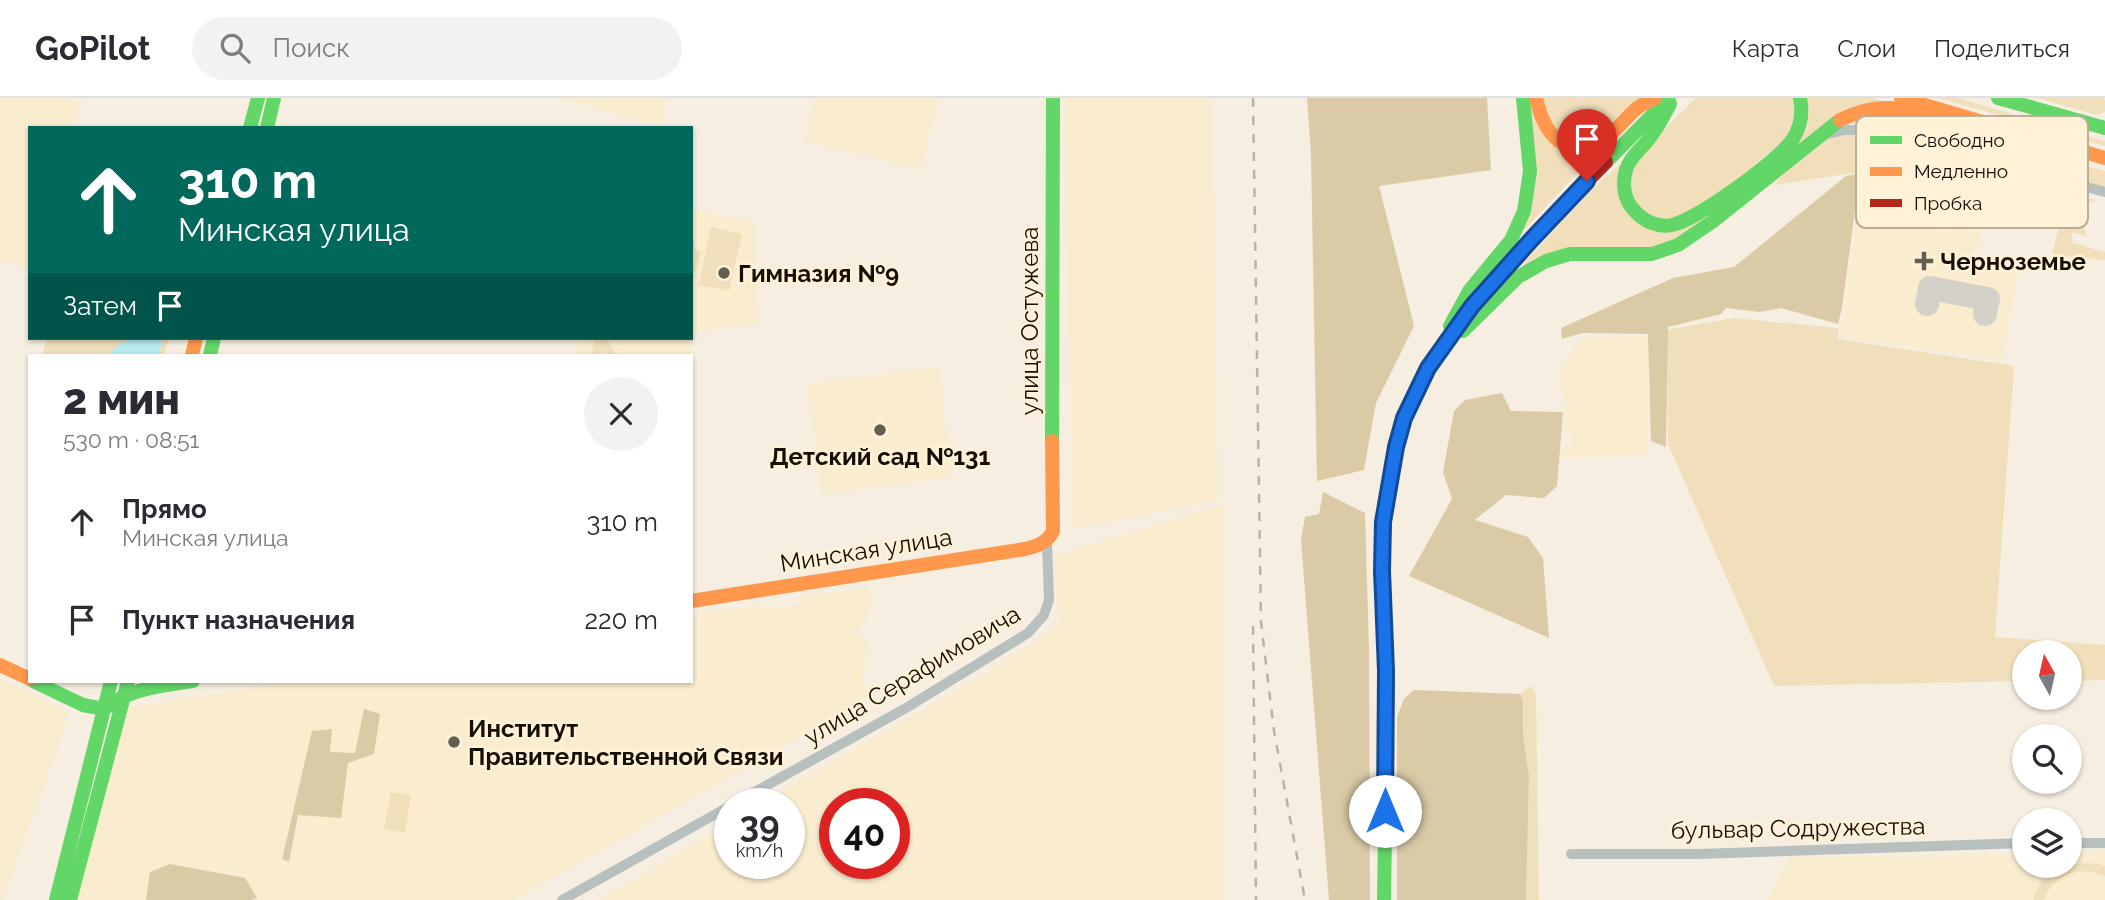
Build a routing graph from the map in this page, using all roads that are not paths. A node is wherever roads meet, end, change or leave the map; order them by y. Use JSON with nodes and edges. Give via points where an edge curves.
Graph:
{"nodes":[{"id":1,"x":258,"y":98,"type":"edge"},
{"id":2,"x":274,"y":98,"type":"edge"},
{"id":3,"x":1053,"y":98,"type":"edge"},
{"id":4,"x":1523,"y":98,"type":"edge"},
{"id":5,"x":1536,"y":98,"type":"edge"},
{"id":6,"x":1655,"y":98,"type":"edge"},
{"id":7,"x":1671,"y":98,"type":"edge"},
{"id":8,"x":1800,"y":98,"type":"edge"},
{"id":9,"x":1901,"y":98,"type":"edge"},
{"id":10,"x":1998,"y":98,"type":"edge"},
{"id":11,"x":2023,"y":98,"type":"edge"},
{"id":12,"x":1937,"y":116,"type":"edge"},
{"id":13,"x":1961,"y":116,"type":"edge"},
{"id":14,"x":2062,"y":116,"type":"edge"},
{"id":15,"x":2072,"y":116,"type":"edge"},
{"id":16,"x":2088,"y":122,"type":"edge"},
{"id":17,"x":2088,"y":123,"type":"edge"},
{"id":18,"x":251,"y":126,"type":"edge"},
{"id":19,"x":267,"y":126,"type":"edge"},
{"id":20,"x":2105,"y":128,"type":"edge"},
{"id":21,"x":1856,"y":129,"type":"edge"},
{"id":22,"x":1802,"y":150,"type":"junction"},
{"id":23,"x":2088,"y":154,"type":"edge"},
{"id":24,"x":2105,"y":160,"type":"edge"},
{"id":25,"x":2088,"y":188,"type":"edge"},
{"id":26,"x":2105,"y":192,"type":"edge"},
{"id":27,"x":1428,"y":368,"type":"junction"},
{"id":28,"x":1047,"y":542,"type":"junction"},
{"id":29,"x":693,"y":601,"type":"edge"},
{"id":30,"x":0,"y":665,"type":"edge"},
{"id":31,"x":28,"y":679,"type":"edge"},
{"id":32,"x":37,"y":683,"type":"edge"},
{"id":33,"x":110,"y":683,"type":"edge"},
{"id":34,"x":180,"y":683,"type":"edge"},
{"id":35,"x":126,"y":688,"type":"edge"},
{"id":36,"x":104,"y":709,"type":"junction"},
{"id":37,"x":762,"y":788,"type":"edge"},
{"id":38,"x":714,"y":815,"type":"edge"},
{"id":39,"x":2105,"y":842,"type":"edge"},
{"id":40,"x":2082,"y":843,"type":"edge"},
{"id":41,"x":2012,"y":844,"type":"edge"},
{"id":42,"x":1572,"y":854,"type":"dead end"},
{"id":43,"x":56,"y":900,"type":"edge"},
{"id":44,"x":70,"y":900,"type":"edge"},
{"id":45,"x":562,"y":900,"type":"edge"},
{"id":46,"x":1384,"y":900,"type":"edge"}],
"edges":[{"from":1,"to":18,"type":"street"},
{"from":2,"to":19,"type":"street"},
{"from":3,"to":28,"type":"street","name":"улица Остужева","via":[[1053,531]]},
{"from":4,"to":27,"type":"street","via":[[1530,171],[1524,211],[1511,240],[1469,291]]},
{"from":5,"to":6,"type":"street","via":[[1543,126],[1552,138],[1573,146],[1607,136]]},
{"from":7,"to":8,"type":"street","via":[[1651,136],[1627,166],[1624,183],[1633,209],[1659,225],[1678,225],[1706,210],[1783,150],[1799,129]]},
{"from":7,"to":27,"type":"street","via":[[1498,276]]},
{"from":9,"to":13,"type":"street"},
{"from":10,"to":14,"type":"street"},
{"from":11,"to":15,"type":"street"},
{"from":12,"to":22,"type":"street","via":[[1877,106],[1857,111]]},
{"from":16,"to":20,"type":"street"},
{"from":17,"to":20,"type":"street"},
{"from":21,"to":22,"type":"street","via":[[1826,134]]},
{"from":22,"to":27,"type":"street","via":[[1669,250],[1570,254],[1528,270]]},
{"from":23,"to":24,"type":"street"},
{"from":25,"to":26,"type":"street"},
{"from":27,"to":46,"type":"street","via":[[1408,408],[1396,447],[1383,522]]},
{"from":28,"to":29,"type":"street","name":"Минская улица"},
{"from":28,"to":37,"type":"street","name":"улица Серафимовича","via":[[1049,600],[1044,615],[1028,633]]},
{"from":30,"to":31,"type":"street"},
{"from":32,"to":36,"type":"street","via":[[83,705]]},
{"from":33,"to":36,"type":"street"},
{"from":34,"to":35,"type":"street"},
{"from":35,"to":36,"type":"street"},
{"from":35,"to":44,"type":"street"},
{"from":36,"to":43,"type":"street"},
{"from":38,"to":45,"type":"street"},
{"from":39,"to":40,"type":"street"},
{"from":41,"to":42,"type":"street","name":"бульвар Содружества"}]}
